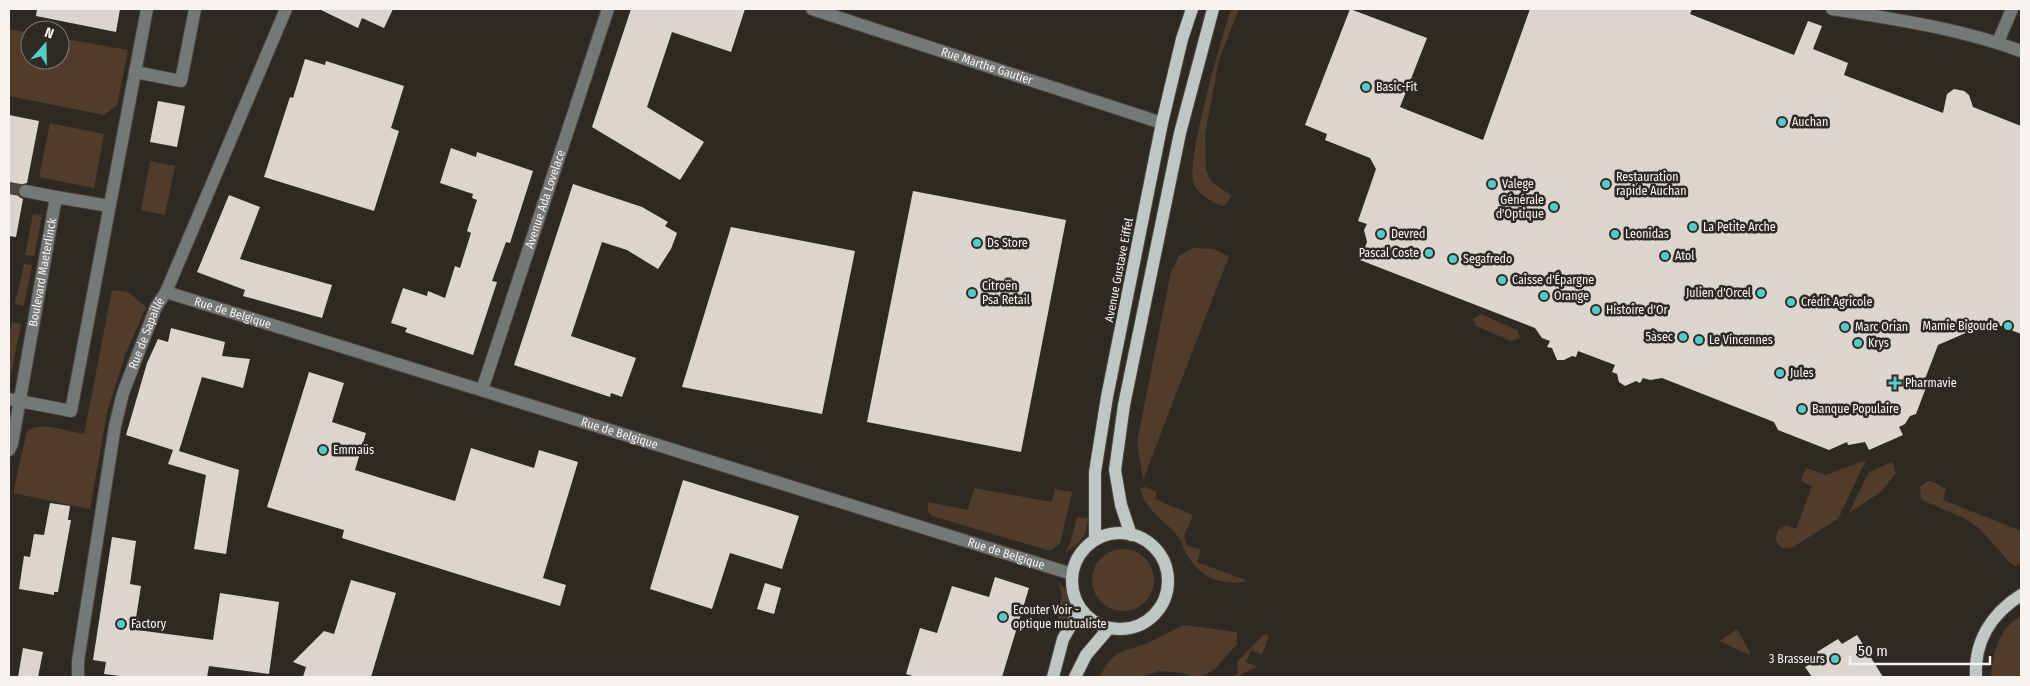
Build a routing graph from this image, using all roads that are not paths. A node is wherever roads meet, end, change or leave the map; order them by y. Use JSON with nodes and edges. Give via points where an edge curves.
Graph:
{"nodes":[{"id":1,"x":147,"y":9,"type":"edge"},
{"id":2,"x":195,"y":9,"type":"edge"},
{"id":3,"x":286,"y":9,"type":"edge"},
{"id":4,"x":608,"y":9,"type":"edge"},
{"id":5,"x":812,"y":9,"type":"edge"},
{"id":6,"x":1192,"y":9,"type":"edge"},
{"id":7,"x":1213,"y":9,"type":"edge"},
{"id":8,"x":1832,"y":9,"type":"edge"},
{"id":9,"x":2012,"y":9,"type":"edge"},
{"id":10,"x":1846,"y":10,"type":"edge"},
{"id":11,"x":1998,"y":42,"type":"junction"},
{"id":12,"x":2021,"y":51,"type":"edge"},
{"id":13,"x":135,"y":72,"type":"junction"},
{"id":14,"x":1162,"y":123,"type":"junction"},
{"id":15,"x":25,"y":190,"type":"tunnel mouth"},
{"id":16,"x":56,"y":197,"type":"junction"},
{"id":17,"x":110,"y":206,"type":"junction"},
{"id":18,"x":166,"y":292,"type":"junction"},
{"id":19,"x":482,"y":390,"type":"junction"},
{"id":20,"x":14,"y":400,"type":"edge"},
{"id":21,"x":9,"y":450,"type":"edge"},
{"id":22,"x":1131,"y":534,"type":"junction"},
{"id":23,"x":1095,"y":540,"type":"junction"},
{"id":24,"x":1072,"y":574,"type":"junction"},
{"id":25,"x":2021,"y":595,"type":"edge"},
{"id":26,"x":1080,"y":609,"type":"junction"},
{"id":27,"x":1109,"y":628,"type":"junction"},
{"id":28,"x":78,"y":677,"type":"edge"},
{"id":29,"x":1053,"y":677,"type":"edge"},
{"id":30,"x":1075,"y":677,"type":"edge"},
{"id":31,"x":1976,"y":677,"type":"edge"}],
"edges":[{"from":1,"to":13,"type":"street"},
{"from":2,"to":13,"type":"street","via":[[181,81]]},
{"from":3,"to":18,"type":"street","name":"Rue de Sapaillé"},
{"from":4,"to":19,"type":"street","name":"Avenue Ada Lovelace"},
{"from":5,"to":14,"type":"street","name":"Rue Marthe Gautier"},
{"from":6,"to":14,"type":"main road","name":"Avenue Gustave Eiffel"},
{"from":7,"to":22,"type":"main road","via":[[1180,133],[1124,404],[1115,470],[1121,505]]},
{"from":8,"to":10,"type":"street"},
{"from":9,"to":11,"type":"street"},
{"from":10,"to":11,"type":"street"},
{"from":11,"to":12,"type":"street"},
{"from":13,"to":17,"type":"street"},
{"from":14,"to":23,"type":"main road","name":"Avenue Gustave Eiffel","via":[[1107,397],[1095,472]]},
{"from":15,"to":16,"type":"street"},
{"from":16,"to":17,"type":"street"},
{"from":16,"to":20,"type":"street","name":"Boulevard Maeterlinck"},
{"from":17,"to":20,"type":"street","via":[[71,411]]},
{"from":18,"to":19,"type":"street","name":"Rue de Belgique"},
{"from":18,"to":28,"type":"street","name":"Rue de Sapaillé","via":[[156,307],[123,393],[115,426]]},
{"from":19,"to":24,"type":"street","name":"Rue de Belgique"},
{"from":20,"to":21,"type":"street","name":"Boulevard Maeterlinck"},
{"from":22,"to":23,"type":"main road","via":[[1106,535]]},
{"from":22,"to":27,"type":"main road","via":[[1155,549],[1163,561],[1167,588],[1164,600],[1148,620],[1136,626]]},
{"from":23,"to":24,"type":"main road","via":[[1080,555]]},
{"from":24,"to":26,"type":"main road","via":[[1072,586]]},
{"from":25,"to":31,"type":"main road","via":[[1993,618],[1981,639]]},
{"from":26,"to":27,"type":"main road","via":[[1088,618]]},
{"from":26,"to":29,"type":"main road","via":[[1063,640]]},
{"from":27,"to":30,"type":"main road","via":[[1086,655]]}]}
